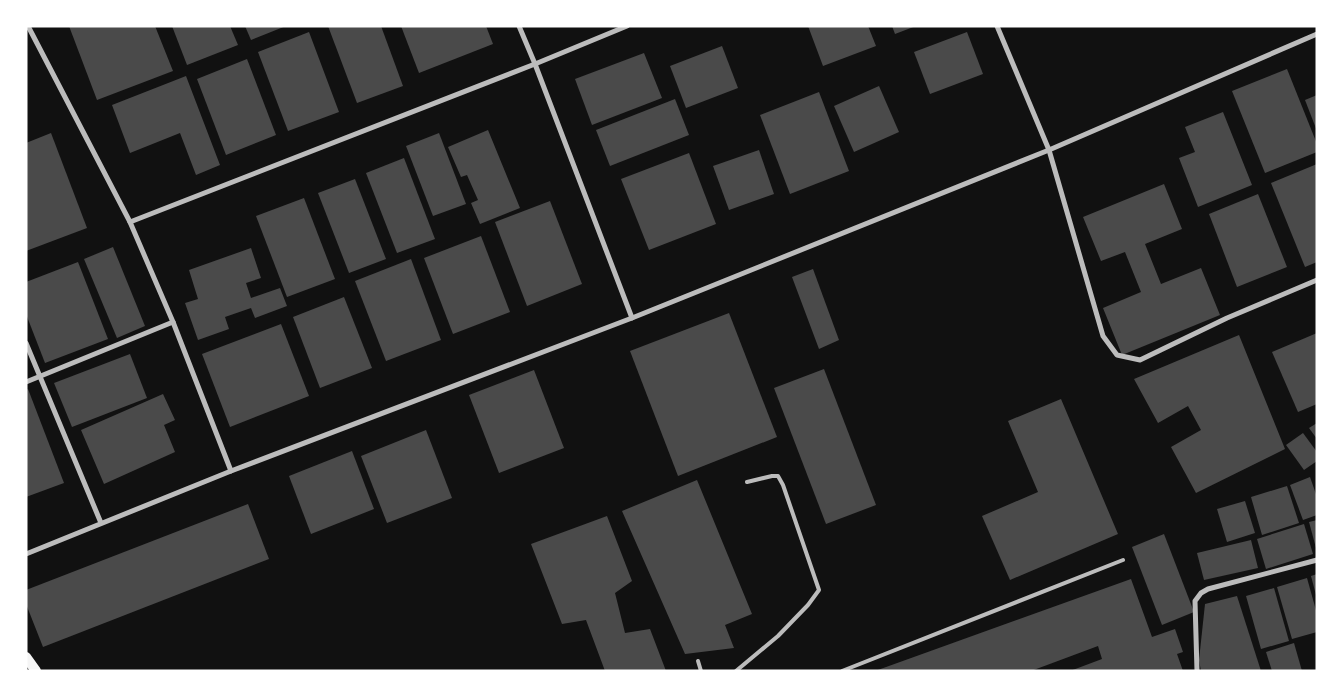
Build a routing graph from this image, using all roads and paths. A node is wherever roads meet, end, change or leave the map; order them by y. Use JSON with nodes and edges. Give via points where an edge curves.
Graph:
{"nodes":[{"id":1,"x":28,"y":26,"type":"edge"},
{"id":2,"x":519,"y":26,"type":"edge"},
{"id":3,"x":627,"y":26,"type":"edge"},
{"id":4,"x":997,"y":26,"type":"edge"},
{"id":5,"x":1317,"y":34,"type":"edge"},
{"id":6,"x":534,"y":64,"type":"junction"},
{"id":7,"x":1049,"y":150,"type":"junction"},
{"id":8,"x":130,"y":222,"type":"junction"},
{"id":9,"x":1317,"y":280,"type":"edge"},
{"id":10,"x":632,"y":318,"type":"junction"},
{"id":11,"x":173,"y":322,"type":"junction"},
{"id":12,"x":26,"y":343,"type":"edge"},
{"id":13,"x":39,"y":376,"type":"junction"},
{"id":14,"x":26,"y":382,"type":"edge"},
{"id":15,"x":231,"y":471,"type":"junction"},
{"id":16,"x":747,"y":482,"type":"dead end"},
{"id":17,"x":101,"y":523,"type":"junction"},
{"id":18,"x":26,"y":554,"type":"edge"},
{"id":19,"x":1122,"y":560,"type":"dead end"},
{"id":20,"x":1317,"y":560,"type":"edge"},
{"id":21,"x":26,"y":657,"type":"edge"},
{"id":22,"x":698,"y":661,"type":"dead end"},
{"id":23,"x":36,"y":671,"type":"edge"},
{"id":24,"x":701,"y":671,"type":"edge"},
{"id":25,"x":736,"y":671,"type":"edge"},
{"id":26,"x":842,"y":671,"type":"edge"},
{"id":27,"x":1198,"y":671,"type":"edge"}],
"edges":[{"from":1,"to":8,"type":"street"},
{"from":2,"to":6,"type":"street"},
{"from":3,"to":6,"type":"street"},
{"from":4,"to":7,"type":"street"},
{"from":5,"to":7,"type":"street"},
{"from":6,"to":8,"type":"street"},
{"from":6,"to":10,"type":"street"},
{"from":7,"to":9,"type":"street","via":[[1103,336],[1117,355],[1140,360]]},
{"from":7,"to":10,"type":"street"},
{"from":8,"to":11,"type":"street"},
{"from":10,"to":15,"type":"street"},
{"from":11,"to":13,"type":"street"},
{"from":11,"to":15,"type":"street"},
{"from":12,"to":13,"type":"street"},
{"from":13,"to":14,"type":"street"},
{"from":13,"to":17,"type":"street"},
{"from":15,"to":17,"type":"street"},
{"from":16,"to":25,"type":"lane","via":[[778,476],[784,485],[819,590],[778,636]]},
{"from":17,"to":18,"type":"street"},
{"from":19,"to":26,"type":"lane"},
{"from":20,"to":27,"type":"street","via":[[1201,593],[1195,601]]},
{"from":21,"to":23,"type":"main road"},
{"from":22,"to":24,"type":"lane"}]}
